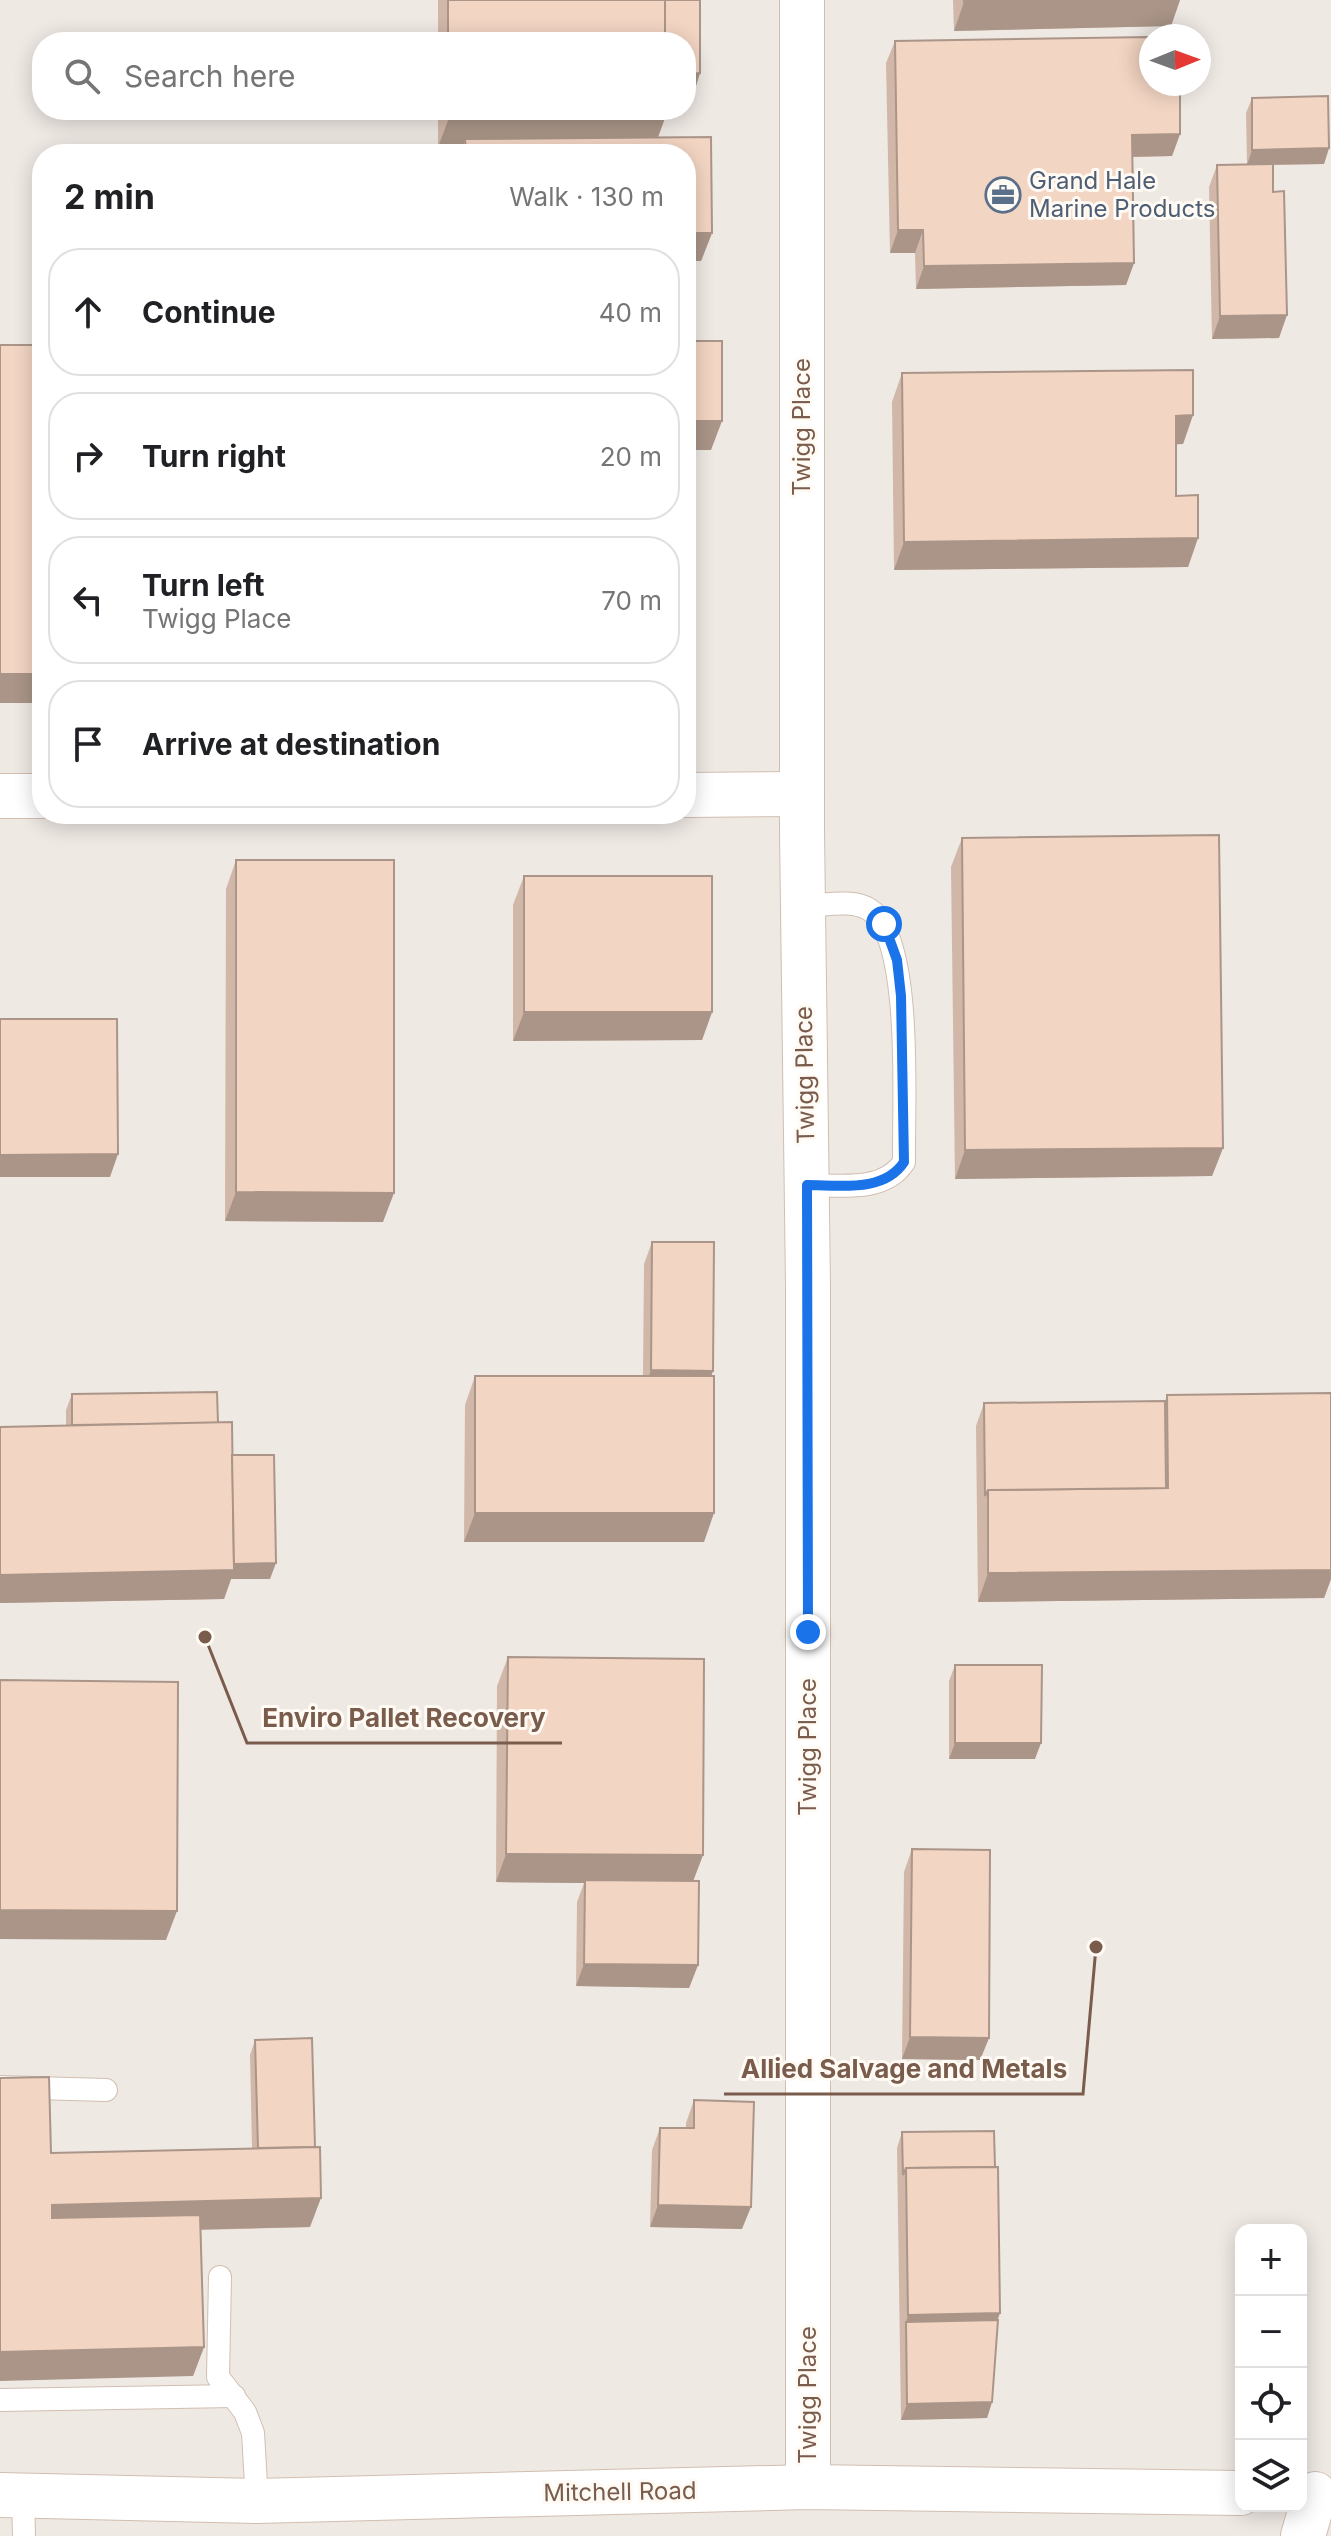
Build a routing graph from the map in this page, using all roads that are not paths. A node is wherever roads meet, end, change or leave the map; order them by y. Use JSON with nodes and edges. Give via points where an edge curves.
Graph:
{"nodes":[{"id":1,"x":802,"y":0,"type":"edge"},
{"id":2,"x":802,"y":794,"type":"junction"},
{"id":3,"x":696,"y":795,"type":"edge"},
{"id":4,"x":0,"y":796,"type":"edge"},
{"id":5,"x":32,"y":796,"type":"edge"},
{"id":6,"x":803,"y":906,"type":"junction"},
{"id":7,"x":807,"y":1185,"type":"junction"},
{"id":8,"x":0,"y":2087,"type":"edge"},
{"id":9,"x":106,"y":2090,"type":"dead end"},
{"id":10,"x":220,"y":2277,"type":"dead end"},
{"id":11,"x":234,"y":2396,"type":"junction"},
{"id":12,"x":0,"y":2400,"type":"edge"},
{"id":13,"x":808,"y":2487,"type":"junction"},
{"id":14,"x":1235,"y":2493,"type":"edge"},
{"id":15,"x":1316,"y":2494,"type":"edge"},
{"id":16,"x":257,"y":2501,"type":"junction"},
{"id":17,"x":16,"y":2509,"type":"edge"},
{"id":18,"x":1303,"y":2536,"type":"edge"}],
"edges":[{"from":1,"to":2,"type":"street","name":"Twigg Place"},
{"from":2,"to":3,"type":"street"},
{"from":2,"to":6,"type":"street","name":"Twigg Place"},
{"from":4,"to":5,"type":"street"},
{"from":6,"to":7,"type":"street","name":"Twigg Place"},
{"from":6,"to":7,"type":"lane","via":[[859,904],[884,924],[897,960],[901,996],[904,1117],[904,1162],[898,1172],[877,1183]]},
{"from":7,"to":13,"type":"street","name":"Twigg Place"},
{"from":8,"to":9,"type":"lane"},
{"from":10,"to":11,"type":"lane","via":[[218,2377]]},
{"from":11,"to":12,"type":"lane"},
{"from":11,"to":16,"type":"lane","via":[[253,2433]]},
{"from":13,"to":14,"type":"street","name":"Mitchell Road"},
{"from":13,"to":16,"type":"street","name":"Mitchell Road"},
{"from":15,"to":18,"type":"street"},
{"from":16,"to":17,"type":"street","name":"Mitchell Road"}]}
